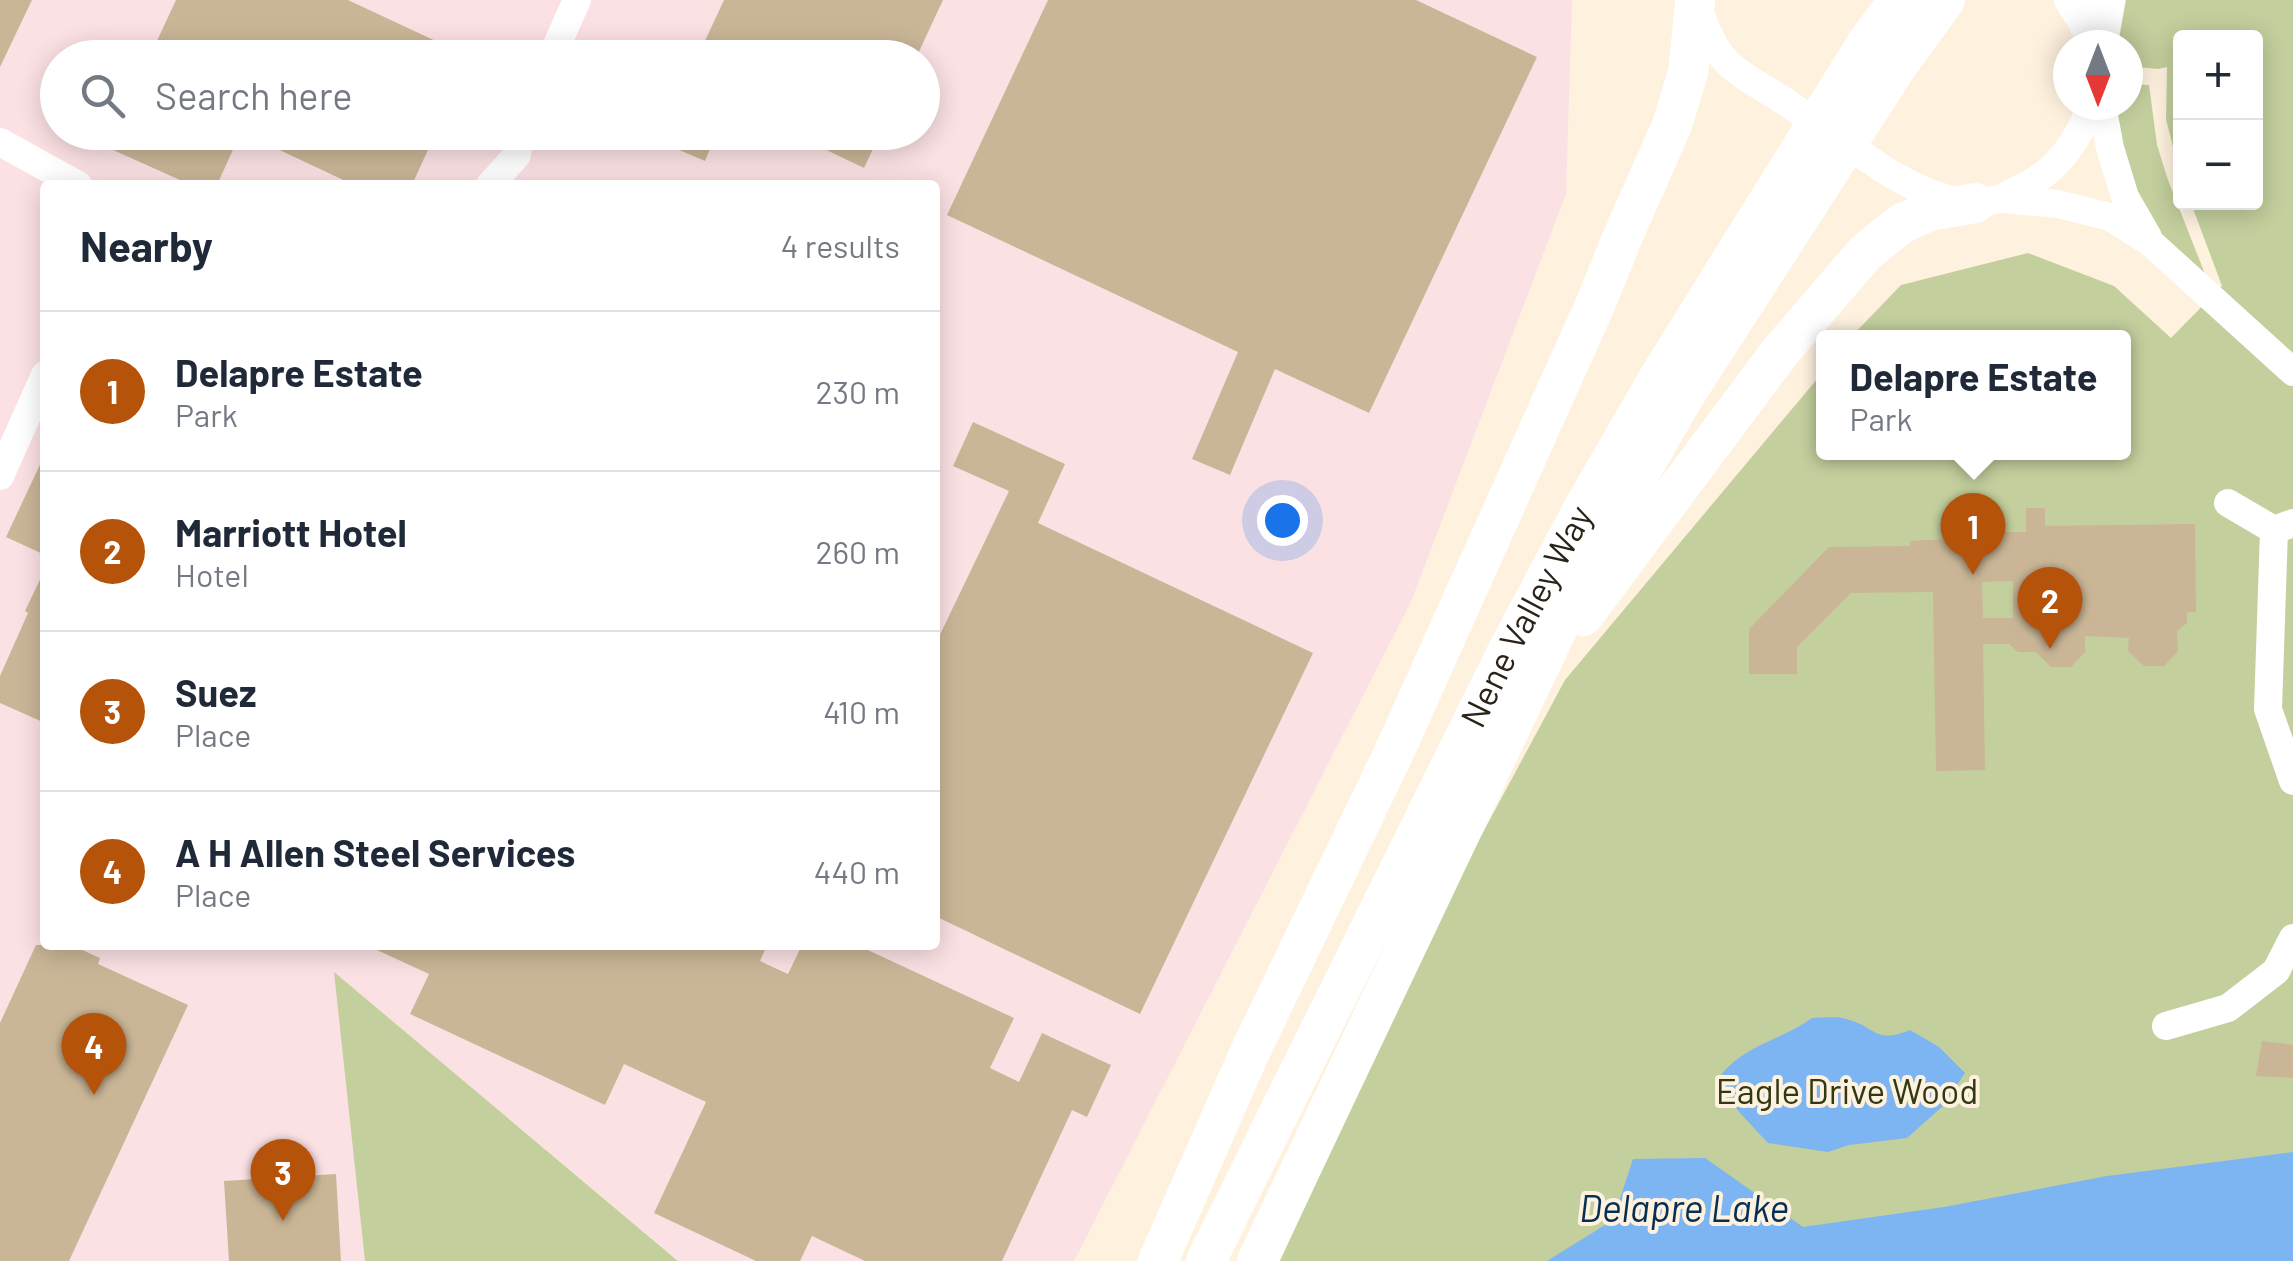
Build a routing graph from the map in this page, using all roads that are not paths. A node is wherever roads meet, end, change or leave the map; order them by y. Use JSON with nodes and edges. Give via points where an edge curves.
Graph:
{"nodes":[{"id":1,"x":577,"y":0,"type":"edge"},
{"id":2,"x":1899,"y":0,"type":"edge"},
{"id":3,"x":1944,"y":0,"type":"edge"},
{"id":4,"x":2068,"y":0,"type":"edge"},
{"id":5,"x":2105,"y":0,"type":"edge"},
{"id":6,"x":1696,"y":2,"type":"edge"},
{"id":7,"x":2086,"y":30,"type":"edge"},
{"id":8,"x":2098,"y":30,"type":"edge"},
{"id":9,"x":559,"y":40,"type":"edge"},
{"id":10,"x":2084,"y":120,"type":"edge"},
{"id":11,"x":2105,"y":120,"type":"edge"},
{"id":12,"x":0,"y":142,"type":"edge"},
{"id":13,"x":518,"y":150,"type":"edge"},
{"id":14,"x":69,"y":180,"type":"edge"},
{"id":15,"x":495,"y":180,"type":"edge"},
{"id":16,"x":1987,"y":201,"type":"junction"},
{"id":17,"x":2151,"y":243,"type":"junction"},
{"id":18,"x":2293,"y":372,"type":"edge"},
{"id":19,"x":1662,"y":374,"type":"junction"},
{"id":20,"x":40,"y":386,"type":"edge"},
{"id":21,"x":0,"y":476,"type":"edge"},
{"id":22,"x":2228,"y":503,"type":"dead end"},
{"id":23,"x":2284,"y":527,"type":"edge"},
{"id":24,"x":1533,"y":683,"type":"junction"},
{"id":25,"x":2293,"y":781,"type":"edge"},
{"id":26,"x":2293,"y":938,"type":"edge"},
{"id":27,"x":2166,"y":1026,"type":"dead end"},
{"id":28,"x":1163,"y":1252,"type":"edge"},
{"id":29,"x":1206,"y":1261,"type":"edge"},
{"id":30,"x":1257,"y":1261,"type":"edge"}],
"edges":[{"from":1,"to":9,"type":"street"},
{"from":2,"to":19,"type":"highway","name":"Nene Valley Way"},
{"from":3,"to":24,"type":"highway","name":"Nene Valley Way","via":[[1683,398],[1590,560]]},
{"from":4,"to":7,"type":"street"},
{"from":5,"to":8,"type":"highway"},
{"from":6,"to":16,"type":"street","via":[[1717,51],[1750,81],[1916,187]]},
{"from":6,"to":28,"type":"highway","via":[[1688,73],[1672,125],[1596,305]]},
{"from":10,"to":16,"type":"street","via":[[2058,162],[2035,182]]},
{"from":11,"to":17,"type":"street","via":[[2125,197]]},
{"from":12,"to":14,"type":"street"},
{"from":13,"to":15,"type":"street"},
{"from":16,"to":17,"type":"street","via":[[2058,204],[2110,218]]},
{"from":16,"to":24,"type":"highway","via":[[1929,212],[1866,252],[1780,352]]},
{"from":17,"to":18,"type":"street"},
{"from":19,"to":28,"type":"highway","via":[[1579,478]]},
{"from":19,"to":29,"type":"highway","name":"Nene Valley Way","via":[[1507,652]]},
{"from":20,"to":21,"type":"street"},
{"from":22,"to":23,"type":"street"},
{"from":23,"to":25,"type":"street","via":[[2268,709]]},
{"from":24,"to":30,"type":"highway","name":"Nene Valley Way"},
{"from":26,"to":27,"type":"street","via":[[2276,970],[2228,1008]]}]}
